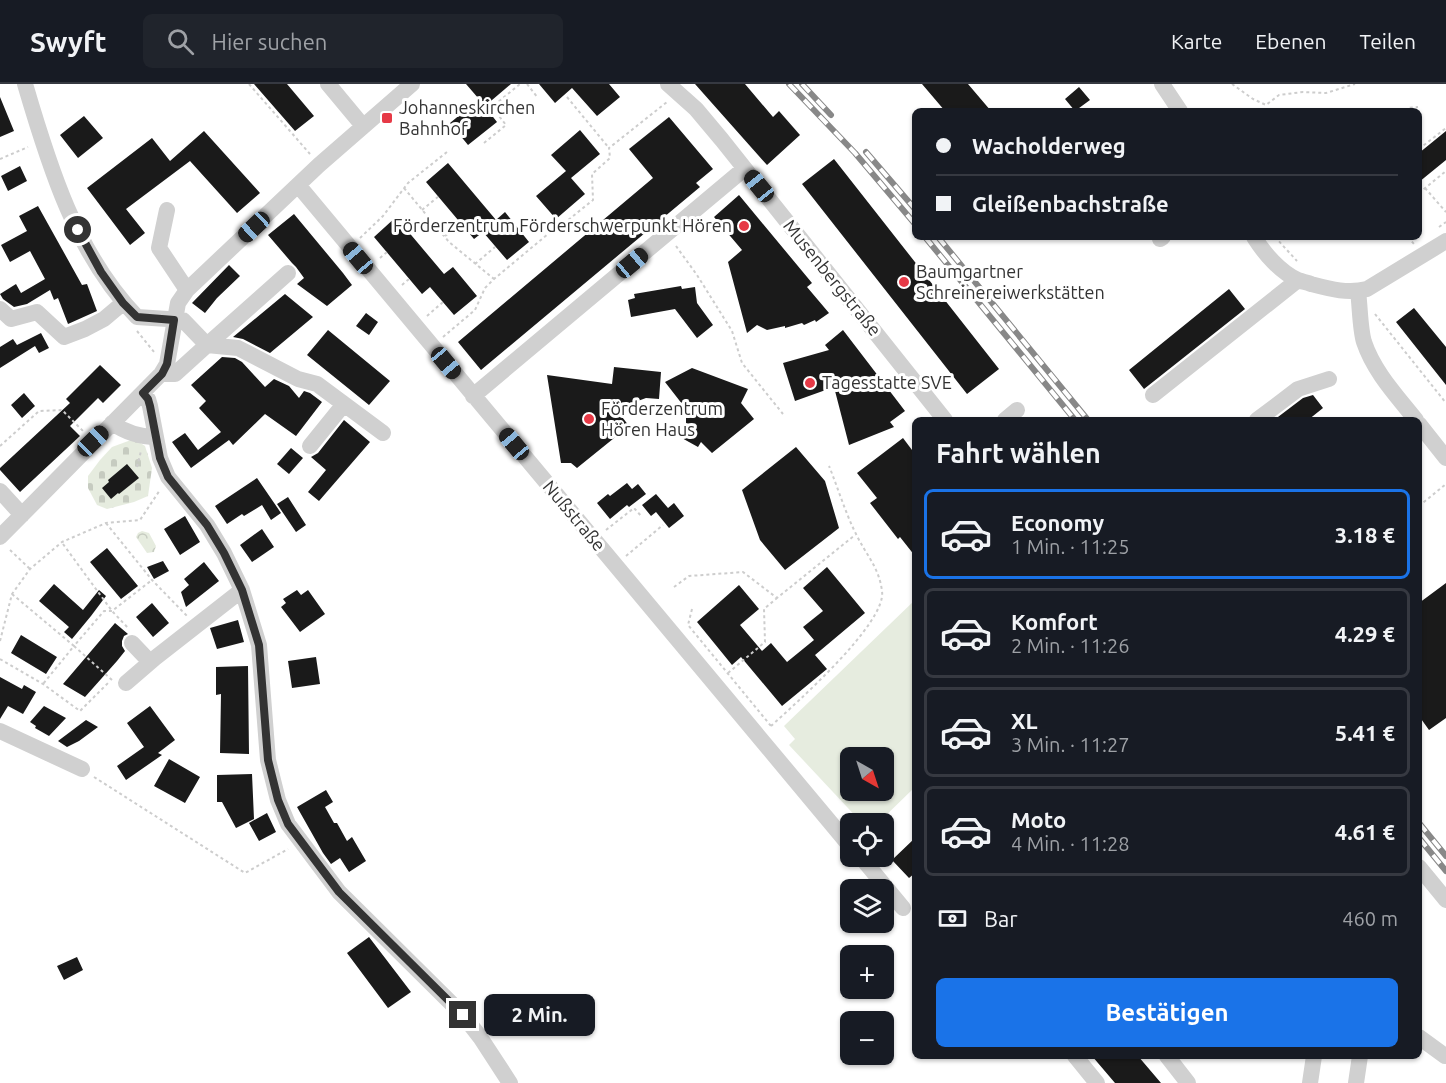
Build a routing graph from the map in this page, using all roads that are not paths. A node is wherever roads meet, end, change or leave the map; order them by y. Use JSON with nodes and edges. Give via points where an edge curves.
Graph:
{"nodes":[{"id":1,"x":25,"y":84,"type":"edge"},
{"id":2,"x":328,"y":84,"type":"edge"},
{"id":3,"x":412,"y":84,"type":"edge"},
{"id":4,"x":1162,"y":84,"type":"edge"},
{"id":5,"x":674,"y":88,"type":"edge"},
{"id":6,"x":1178,"y":108,"type":"edge"},
{"id":7,"x":363,"y":126,"type":"junction"},
{"id":8,"x":744,"y":169,"type":"junction"},
{"id":9,"x":298,"y":185,"type":"junction"},
{"id":10,"x":167,"y":210,"type":"dead end"},
{"id":11,"x":1442,"y":234,"type":"edge"},
{"id":12,"x":1256,"y":240,"type":"edge"},
{"id":13,"x":1299,"y":272,"type":"junction"},
{"id":14,"x":288,"y":273,"type":"dead end"},
{"id":15,"x":187,"y":290,"type":"junction"},
{"id":16,"x":1359,"y":298,"type":"junction"},
{"id":17,"x":125,"y":305,"type":"junction"},
{"id":18,"x":0,"y":309,"type":"edge"},
{"id":19,"x":174,"y":320,"type":"junction"},
{"id":20,"x":207,"y":345,"type":"junction"},
{"id":21,"x":162,"y":374,"type":"junction"},
{"id":22,"x":1329,"y":379,"type":"dead end"},
{"id":23,"x":143,"y":393,"type":"junction"},
{"id":24,"x":1153,"y":395,"type":"dead end"},
{"id":25,"x":473,"y":396,"type":"junction"},
{"id":26,"x":344,"y":404,"type":"junction"},
{"id":27,"x":943,"y":417,"type":"edge"},
{"id":28,"x":1261,"y":417,"type":"edge"},
{"id":29,"x":1414,"y":417,"type":"edge"},
{"id":30,"x":112,"y":423,"type":"junction"},
{"id":31,"x":1422,"y":428,"type":"edge"},
{"id":32,"x":383,"y":433,"type":"dead end"},
{"id":33,"x":156,"y":436,"type":"junction"},
{"id":34,"x":310,"y":446,"type":"dead end"},
{"id":35,"x":1446,"y":458,"type":"edge"},
{"id":36,"x":0,"y":491,"type":"edge"},
{"id":37,"x":22,"y":515,"type":"junction"},
{"id":38,"x":4,"y":542,"type":"edge"},
{"id":39,"x":242,"y":590,"type":"junction"},
{"id":40,"x":130,"y":636,"type":"road end"},
{"id":41,"x":150,"y":662,"type":"junction"},
{"id":42,"x":119,"y":681,"type":"road end"},
{"id":43,"x":0,"y":731,"type":"edge"},
{"id":44,"x":82,"y":769,"type":"road end"},
{"id":45,"x":840,"y":832,"type":"edge"},
{"id":46,"x":869,"y":867,"type":"edge"},
{"id":47,"x":1422,"y":871,"type":"edge"},
{"id":48,"x":1446,"y":900,"type":"edge"},
{"id":49,"x":903,"y":908,"type":"dead end"},
{"id":50,"x":1422,"y":1039,"type":"edge"},
{"id":51,"x":1445,"y":1056,"type":"edge"},
{"id":52,"x":1077,"y":1059,"type":"edge"},
{"id":53,"x":1169,"y":1059,"type":"edge"},
{"id":54,"x":1314,"y":1059,"type":"edge"},
{"id":55,"x":1359,"y":1059,"type":"edge"},
{"id":56,"x":510,"y":1083,"type":"edge"},
{"id":57,"x":1097,"y":1083,"type":"edge"},
{"id":58,"x":1188,"y":1083,"type":"edge"},
{"id":59,"x":1310,"y":1083,"type":"edge"},
{"id":60,"x":1356,"y":1083,"type":"edge"}],
"edges":[{"from":1,"to":17,"type":"street","via":[[67,209],[101,272]]},
{"from":2,"to":7,"type":"street"},
{"from":3,"to":7,"type":"street"},
{"from":4,"to":6,"type":"street"},
{"from":5,"to":8,"type":"street","name":"Musenbergstraße"},
{"from":7,"to":9,"type":"street"},
{"from":8,"to":25,"type":"street"},
{"from":8,"to":27,"type":"street","name":"Musenbergstraße"},
{"from":9,"to":15,"type":"street"},
{"from":9,"to":25,"type":"street","name":"Nußstraße"},
{"from":10,"to":15,"type":"street","via":[[159,248]]},
{"from":11,"to":16,"type":"street"},
{"from":12,"to":13,"type":"street","via":[[1283,271]]},
{"from":13,"to":16,"type":"street"},
{"from":13,"to":24,"type":"street"},
{"from":14,"to":20,"type":"street"},
{"from":15,"to":19,"type":"street","via":[[177,303]]},
{"from":16,"to":29,"type":"street","via":[[1363,341],[1373,362]]},
{"from":17,"to":18,"type":"street","via":[[86,329],[64,337],[37,312],[11,319]]},
{"from":17,"to":19,"type":"street","via":[[137,317]]},
{"from":19,"to":20,"type":"street","via":[[183,320]]},
{"from":19,"to":21,"type":"street"},
{"from":20,"to":21,"type":"street","via":[[175,374]]},
{"from":20,"to":26,"type":"street","via":[[238,348],[298,379],[317,384]]},
{"from":21,"to":23,"type":"street"},
{"from":22,"to":28,"type":"street","via":[[1298,389]]},
{"from":23,"to":30,"type":"street"},
{"from":23,"to":33,"type":"street","via":[[148,399]]},
{"from":25,"to":45,"type":"street","name":"Nußstraße","via":[[615,565],[765,731]]},
{"from":26,"to":32,"type":"street"},
{"from":26,"to":34,"type":"street"},
{"from":30,"to":33,"type":"street","via":[[122,430]]},
{"from":30,"to":37,"type":"street"},
{"from":31,"to":35,"type":"street"},
{"from":33,"to":39,"type":"street","via":[[168,477],[207,525]]},
{"from":36,"to":37,"type":"street"},
{"from":37,"to":38,"type":"street"},
{"from":39,"to":41,"type":"street"},
{"from":39,"to":56,"type":"street","via":[[259,645],[268,760],[288,824],[339,892],[463,1015]]},
{"from":40,"to":41,"type":"street"},
{"from":41,"to":42,"type":"street"},
{"from":43,"to":44,"type":"street"},
{"from":46,"to":49,"type":"street"},
{"from":47,"to":48,"type":"street"},
{"from":50,"to":51,"type":"street"},
{"from":52,"to":57,"type":"street"},
{"from":53,"to":58,"type":"street"},
{"from":54,"to":59,"type":"street"},
{"from":55,"to":60,"type":"street"}]}
